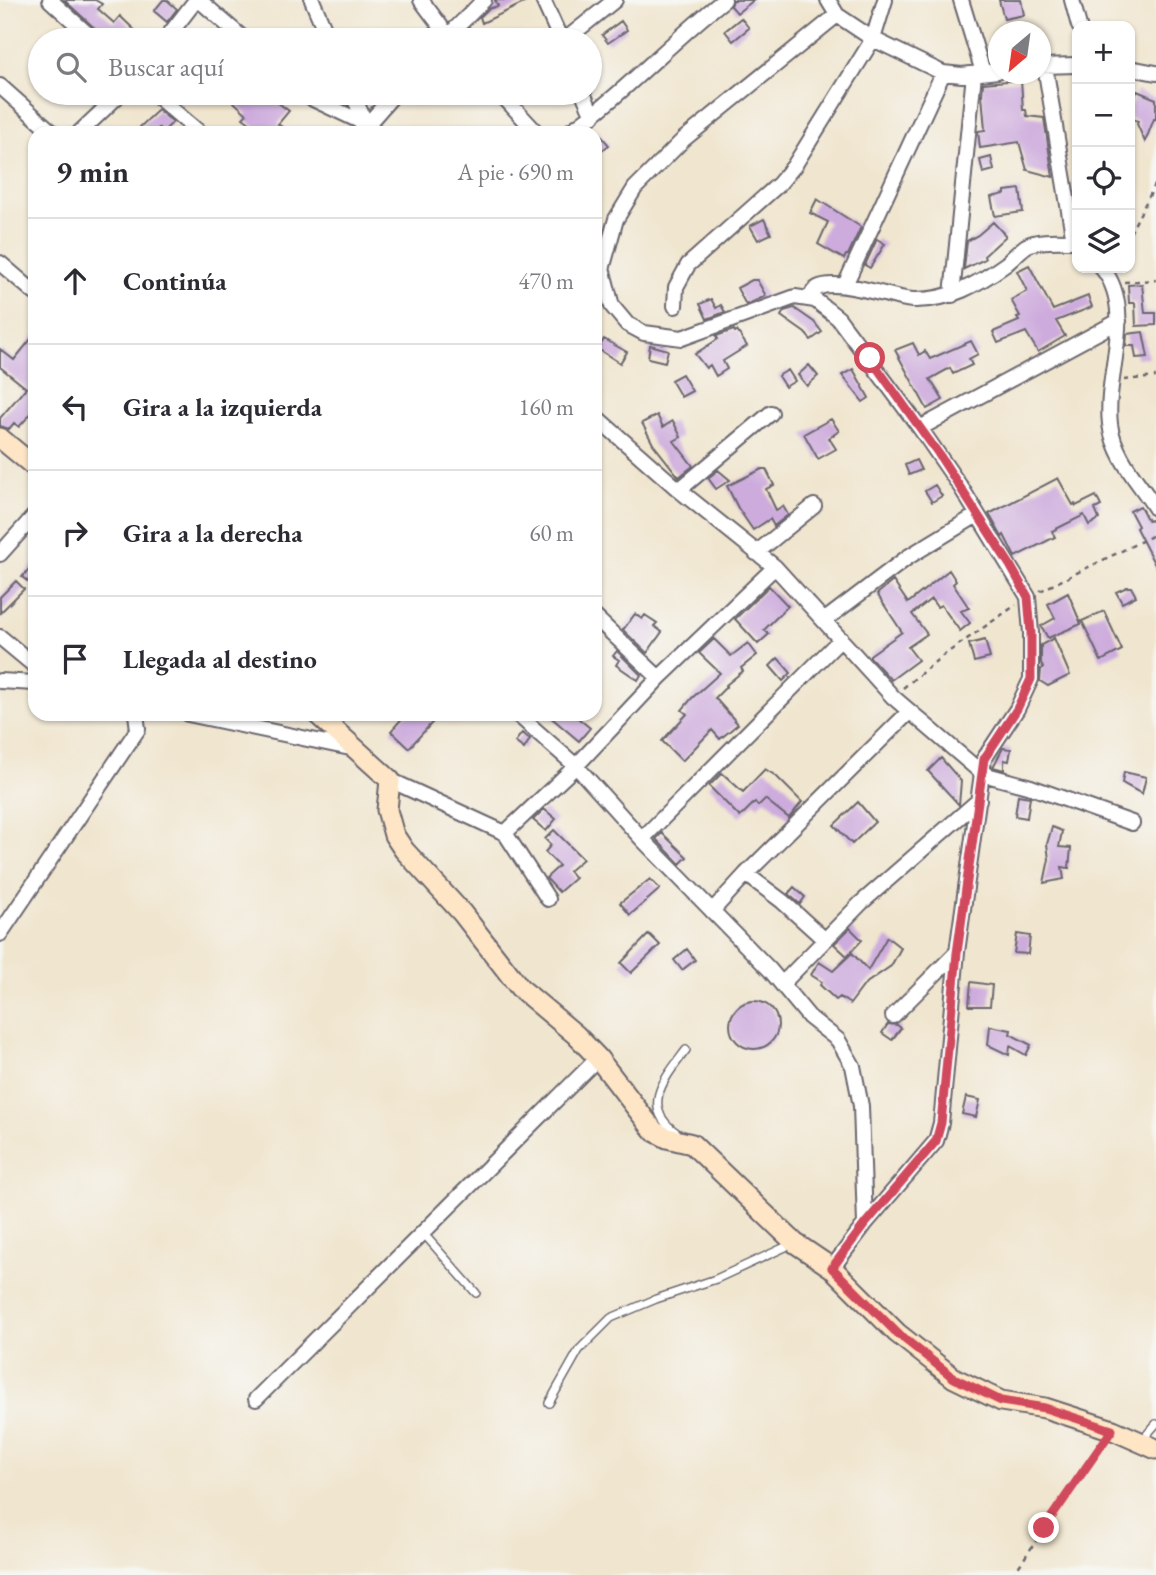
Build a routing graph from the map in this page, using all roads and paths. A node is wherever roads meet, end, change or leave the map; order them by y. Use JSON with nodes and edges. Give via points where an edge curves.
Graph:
{"nodes":[{"id":1,"x":50,"y":0,"type":"edge"},
{"id":2,"x":198,"y":0,"type":"edge"},
{"id":3,"x":312,"y":0,"type":"edge"},
{"id":4,"x":421,"y":0,"type":"edge"},
{"id":5,"x":484,"y":0,"type":"edge"},
{"id":6,"x":543,"y":0,"type":"edge"},
{"id":7,"x":615,"y":0,"type":"edge"},
{"id":8,"x":724,"y":0,"type":"edge"},
{"id":9,"x":828,"y":0,"type":"edge"},
{"id":10,"x":885,"y":0,"type":"edge"},
{"id":11,"x":961,"y":0,"type":"edge"},
{"id":12,"x":1072,"y":0,"type":"edge"},
{"id":13,"x":838,"y":15,"type":"junction"},
{"id":14,"x":1078,"y":21,"type":"edge"},
{"id":15,"x":81,"y":28,"type":"edge"},
{"id":16,"x":175,"y":28,"type":"edge"},
{"id":17,"x":231,"y":28,"type":"edge"},
{"id":18,"x":324,"y":28,"type":"edge"},
{"id":19,"x":440,"y":28,"type":"edge"},
{"id":20,"x":457,"y":28,"type":"edge"},
{"id":21,"x":557,"y":28,"type":"edge"},
{"id":22,"x":579,"y":28,"type":"edge"},
{"id":23,"x":873,"y":39,"type":"junction"},
{"id":24,"x":1072,"y":65,"type":"edge"},
{"id":25,"x":1051,"y":66,"type":"edge"},
{"id":26,"x":1135,"y":69,"type":"edge"},
{"id":27,"x":988,"y":72,"type":"edge"},
{"id":28,"x":943,"y":73,"type":"junction"},
{"id":29,"x":979,"y":73,"type":"junction"},
{"id":30,"x":1156,"y":73,"type":"edge"},
{"id":31,"x":1046,"y":84,"type":"edge"},
{"id":32,"x":0,"y":86,"type":"edge"},
{"id":33,"x":108,"y":105,"type":"edge"},
{"id":34,"x":167,"y":105,"type":"edge"},
{"id":35,"x":324,"y":105,"type":"edge"},
{"id":36,"x":357,"y":105,"type":"edge"},
{"id":37,"x":386,"y":105,"type":"edge"},
{"id":38,"x":511,"y":105,"type":"edge"},
{"id":39,"x":588,"y":105,"type":"edge"},
{"id":40,"x":593,"y":116,"type":"junction"},
{"id":41,"x":45,"y":126,"type":"edge"},
{"id":42,"x":86,"y":126,"type":"edge"},
{"id":43,"x":192,"y":126,"type":"edge"},
{"id":44,"x":361,"y":126,"type":"edge"},
{"id":45,"x":366,"y":126,"type":"edge"},
{"id":46,"x":371,"y":126,"type":"edge"},
{"id":47,"x":531,"y":126,"type":"edge"},
{"id":48,"x":578,"y":126,"type":"edge"},
{"id":49,"x":1156,"y":183,"type":"edge"},
{"id":50,"x":1072,"y":221,"type":"edge"},
{"id":51,"x":1135,"y":223,"type":"edge"},
{"id":52,"x":1072,"y":242,"type":"edge"},
{"id":53,"x":0,"y":263,"type":"edge"},
{"id":54,"x":602,"y":263,"type":"edge"},
{"id":55,"x":603,"y":266,"type":"junction"},
{"id":56,"x":1106,"y":273,"type":"edge"},
{"id":57,"x":1156,"y":280,"type":"edge"},
{"id":58,"x":1114,"y":282,"type":"junction"},
{"id":59,"x":845,"y":285,"type":"junction"},
{"id":60,"x":28,"y":287,"type":"edge"},
{"id":61,"x":952,"y":295,"type":"junction"},
{"id":62,"x":815,"y":300,"type":"junction"},
{"id":63,"x":675,"y":306,"type":"dead end"},
{"id":64,"x":1119,"y":321,"type":"junction"},
{"id":65,"x":1156,"y":377,"type":"edge"},
{"id":66,"x":1113,"y":381,"type":"junction"},
{"id":67,"x":771,"y":413,"type":"dead end"},
{"id":68,"x":602,"y":422,"type":"edge"},
{"id":69,"x":920,"y":428,"type":"junction"},
{"id":70,"x":0,"y":438,"type":"edge"},
{"id":71,"x":28,"y":461,"type":"edge"},
{"id":72,"x":679,"y":490,"type":"junction"},
{"id":73,"x":814,"y":506,"type":"dead end"},
{"id":74,"x":1156,"y":509,"type":"edge"},
{"id":75,"x":977,"y":515,"type":"junction"},
{"id":76,"x":28,"y":523,"type":"edge"},
{"id":77,"x":756,"y":553,"type":"junction"},
{"id":78,"x":0,"y":554,"type":"edge"},
{"id":79,"x":775,"y":566,"type":"junction"},
{"id":80,"x":825,"y":620,"type":"junction"},
{"id":81,"x":602,"y":624,"type":"edge"},
{"id":82,"x":0,"y":637,"type":"edge"},
{"id":83,"x":841,"y":639,"type":"junction"},
{"id":84,"x":28,"y":660,"type":"edge"},
{"id":85,"x":659,"y":678,"type":"junction"},
{"id":86,"x":0,"y":681,"type":"edge"},
{"id":87,"x":28,"y":683,"type":"edge"},
{"id":88,"x":909,"y":712,"type":"junction"},
{"id":89,"x":137,"y":721,"type":"edge"},
{"id":90,"x":222,"y":721,"type":"edge"},
{"id":91,"x":325,"y":721,"type":"edge"},
{"id":92,"x":525,"y":721,"type":"edge"},
{"id":93,"x":356,"y":749,"type":"junction"},
{"id":94,"x":576,"y":766,"type":"junction"},
{"id":95,"x":983,"y":774,"type":"junction"},
{"id":96,"x":390,"y":780,"type":"junction"},
{"id":97,"x":979,"y":800,"type":"junction"},
{"id":98,"x":1132,"y":824,"type":"dead end"},
{"id":99,"x":505,"y":833,"type":"junction"},
{"id":100,"x":642,"y":839,"type":"junction"},
{"id":101,"x":746,"y":874,"type":"junction"},
{"id":102,"x":548,"y":899,"type":"dead end"},
{"id":103,"x":712,"y":911,"type":"junction"},
{"id":104,"x":0,"y":934,"type":"edge"},
{"id":105,"x":825,"y":940,"type":"junction"},
{"id":106,"x":957,"y":953,"type":"junction"},
{"id":107,"x":782,"y":984,"type":"junction"},
{"id":108,"x":893,"y":1016,"type":"dead end"},
{"id":109,"x":686,"y":1050,"type":"dead end"},
{"id":110,"x":598,"y":1058,"type":"junction"},
{"id":111,"x":692,"y":1144,"type":"junction"},
{"id":112,"x":865,"y":1224,"type":"junction"},
{"id":113,"x":424,"y":1233,"type":"junction"},
{"id":114,"x":794,"y":1242,"type":"junction"},
{"id":115,"x":832,"y":1268,"type":"junction"},
{"id":116,"x":476,"y":1293,"type":"dead end"},
{"id":117,"x":256,"y":1399,"type":"dead end"},
{"id":118,"x":549,"y":1403,"type":"dead end"},
{"id":119,"x":1156,"y":1424,"type":"edge"},
{"id":120,"x":1112,"y":1430,"type":"junction"},
{"id":121,"x":1148,"y":1446,"type":"edge"},
{"id":122,"x":1013,"y":1575,"type":"edge"}],
"edges":[{"from":1,"to":15,"type":"street"},
{"from":2,"to":16,"type":"street"},
{"from":2,"to":17,"type":"street"},
{"from":3,"to":18,"type":"street"},
{"from":4,"to":19,"type":"street"},
{"from":5,"to":20,"type":"street"},
{"from":6,"to":21,"type":"street"},
{"from":7,"to":22,"type":"street"},
{"from":8,"to":40,"type":"street"},
{"from":9,"to":13,"type":"street"},
{"from":10,"to":23,"type":"street"},
{"from":11,"to":29,"type":"street"},
{"from":12,"to":14,"type":"street"},
{"from":13,"to":23,"type":"street"},
{"from":13,"to":55,"type":"street","via":[[684,139],[635,188],[616,219]]},
{"from":23,"to":28,"type":"street"},
{"from":23,"to":63,"type":"street","via":[[794,166],[688,265],[676,287]]},
{"from":24,"to":25,"type":"street"},
{"from":26,"to":30,"type":"street"},
{"from":27,"to":29,"type":"street"},
{"from":28,"to":29,"type":"street"},
{"from":28,"to":59,"type":"street"},
{"from":29,"to":61,"type":"street"},
{"from":31,"to":50,"type":"street"},
{"from":32,"to":41,"type":"street"},
{"from":33,"to":42,"type":"street"},
{"from":34,"to":43,"type":"street"},
{"from":35,"to":44,"type":"street"},
{"from":36,"to":45,"type":"street"},
{"from":37,"to":46,"type":"street"},
{"from":38,"to":47,"type":"street"},
{"from":39,"to":40,"type":"street"},
{"from":40,"to":48,"type":"street"},
{"from":49,"to":51,"type":"path"},
{"from":52,"to":61,"type":"street","via":[[1028,244],[989,275]]},
{"from":53,"to":60,"type":"street"},
{"from":54,"to":55,"type":"street"},
{"from":55,"to":62,"type":"street","via":[[612,306],[627,324],[656,336],[682,338],[795,297]]},
{"from":56,"to":58,"type":"street"},
{"from":57,"to":58,"type":"path"},
{"from":58,"to":64,"type":"street"},
{"from":59,"to":61,"type":"street","via":[[914,300]]},
{"from":59,"to":62,"type":"street","via":[[822,284],[812,294]]},
{"from":62,"to":69,"type":"street","via":[[838,318]]},
{"from":64,"to":66,"type":"street"},
{"from":64,"to":69,"type":"street"},
{"from":65,"to":66,"type":"path"},
{"from":66,"to":74,"type":"street","via":[[1110,424],[1116,447]]},
{"from":67,"to":72,"type":"street"},
{"from":68,"to":72,"type":"street"},
{"from":69,"to":75,"type":"street"},
{"from":70,"to":71,"type":"street"},
{"from":72,"to":77,"type":"street"},
{"from":73,"to":77,"type":"street"},
{"from":75,"to":80,"type":"street","via":[[908,557]]},
{"from":75,"to":95,"type":"street","via":[[1028,597],[1031,633],[1031,679],[984,759]]},
{"from":76,"to":78,"type":"street"},
{"from":77,"to":79,"type":"street"},
{"from":79,"to":80,"type":"street"},
{"from":79,"to":85,"type":"street"},
{"from":80,"to":83,"type":"street"},
{"from":81,"to":85,"type":"street"},
{"from":82,"to":84,"type":"street"},
{"from":83,"to":88,"type":"street"},
{"from":83,"to":100,"type":"street"},
{"from":85,"to":94,"type":"street"},
{"from":86,"to":87,"type":"street"},
{"from":88,"to":95,"type":"street"},
{"from":88,"to":101,"type":"street"},
{"from":89,"to":104,"type":"street","via":[[138,729]]},
{"from":90,"to":93,"type":"street"},
{"from":91,"to":93,"type":"street"},
{"from":92,"to":94,"type":"street"},
{"from":93,"to":96,"type":"street"},
{"from":94,"to":99,"type":"street"},
{"from":94,"to":100,"type":"street"},
{"from":95,"to":97,"type":"street"},
{"from":95,"to":98,"type":"street"},
{"from":96,"to":99,"type":"street"},
{"from":96,"to":110,"type":"street","via":[[387,810],[404,850],[462,913],[520,988]]},
{"from":97,"to":105,"type":"street"},
{"from":97,"to":106,"type":"street"},
{"from":99,"to":102,"type":"street"},
{"from":100,"to":103,"type":"street"},
{"from":101,"to":103,"type":"street"},
{"from":101,"to":105,"type":"street"},
{"from":103,"to":107,"type":"street"},
{"from":105,"to":107,"type":"street"},
{"from":106,"to":108,"type":"street"},
{"from":106,"to":112,"type":"street","via":[[936,1141]]},
{"from":107,"to":112,"type":"street","via":[[809,1017],[838,1040],[853,1066],[861,1106]]},
{"from":109,"to":111,"type":"lane","via":[[662,1082],[656,1107],[664,1125]]},
{"from":110,"to":111,"type":"street","via":[[654,1131]]},
{"from":110,"to":113,"type":"street"},
{"from":111,"to":114,"type":"street"},
{"from":112,"to":115,"type":"street"},
{"from":113,"to":116,"type":"lane"},
{"from":113,"to":117,"type":"street"},
{"from":114,"to":115,"type":"street"},
{"from":114,"to":118,"type":"lane","via":[[716,1279],[611,1318],[579,1350]]},
{"from":115,"to":120,"type":"street","via":[[897,1333],[954,1378],[1001,1401],[1045,1408]]},
{"from":119,"to":121,"type":"lane"},
{"from":120,"to":121,"type":"street"},
{"from":120,"to":122,"type":"path"}]}
